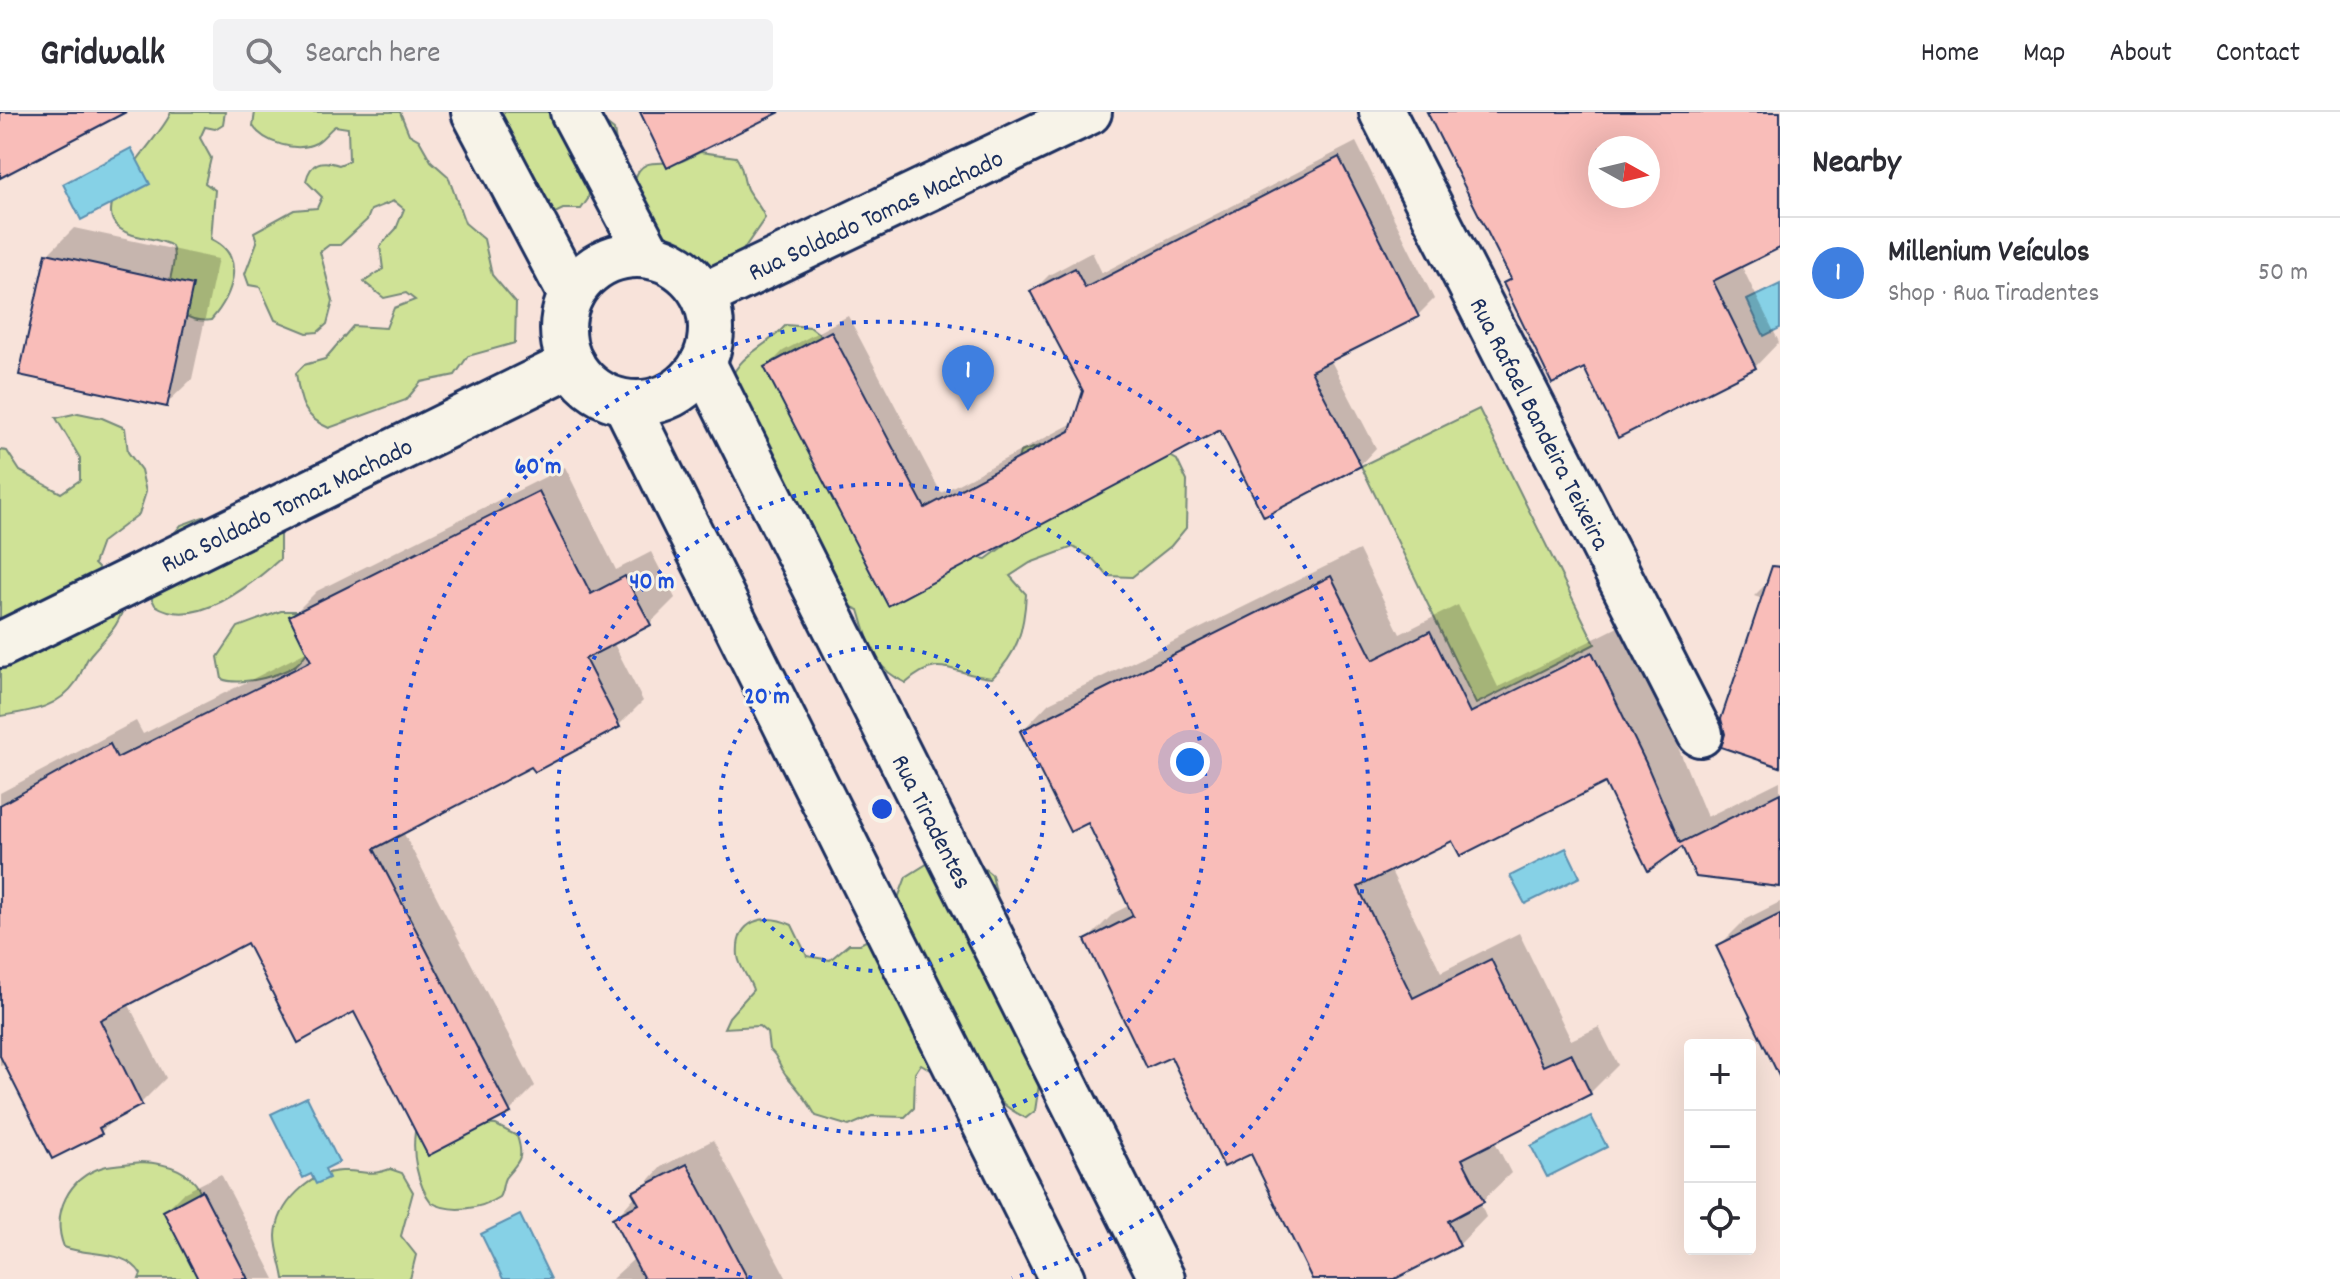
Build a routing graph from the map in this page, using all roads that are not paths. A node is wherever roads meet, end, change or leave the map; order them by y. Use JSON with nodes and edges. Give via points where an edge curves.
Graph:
{"nodes":[{"id":1,"x":474,"y":112,"type":"edge"},
{"id":2,"x":573,"y":112,"type":"edge"},
{"id":3,"x":1089,"y":112,"type":"edge"},
{"id":4,"x":1382,"y":112,"type":"edge"},
{"id":5,"x":649,"y":255,"type":"junction"},
{"id":6,"x":571,"y":295,"type":"junction"},
{"id":7,"x":704,"y":295,"type":"junction"},
{"id":8,"x":703,"y":363,"type":"junction"},
{"id":9,"x":572,"y":364,"type":"junction"},
{"id":10,"x":626,"y":404,"type":"junction"},
{"id":11,"x":0,"y":645,"type":"edge"},
{"id":12,"x":1700,"y":734,"type":"dead end"},
{"id":13,"x":1062,"y":1279,"type":"edge"},
{"id":14,"x":1162,"y":1279,"type":"edge"}],
"edges":[{"from":1,"to":6,"type":"main road"},
{"from":2,"to":5,"type":"main road"},
{"from":3,"to":7,"type":"main road","name":"Rua Soldado Tomas Machado"},
{"from":4,"to":12,"type":"main road","name":"Rua Rafael Bandeira Teixeira"},
{"from":5,"to":6,"type":"main road","via":[[603,263]]},
{"from":5,"to":7,"type":"main road","via":[[671,262]]},
{"from":6,"to":9,"type":"main road","via":[[564,330]]},
{"from":7,"to":8,"type":"main road","via":[[711,340]]},
{"from":8,"to":10,"type":"main road","via":[[672,396]]},
{"from":8,"to":14,"type":"main road","name":"Rua Tiradentes"},
{"from":9,"to":10,"type":"main road","via":[[585,383]]},
{"from":9,"to":11,"type":"main road","name":"Rua Soldado Tomaz Machado"},
{"from":10,"to":13,"type":"main road"}]}
